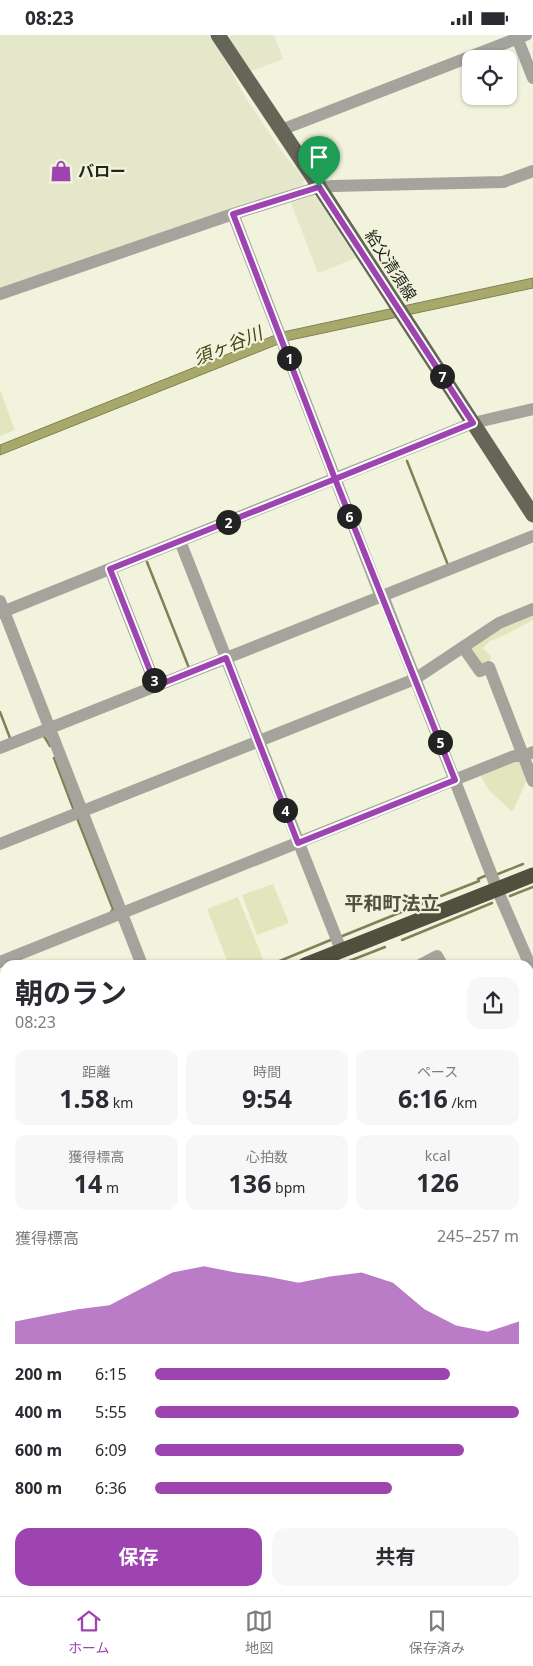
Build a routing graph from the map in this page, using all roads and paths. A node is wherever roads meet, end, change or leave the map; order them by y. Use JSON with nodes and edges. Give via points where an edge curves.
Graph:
{"nodes":[{"id":1,"x":218,"y":35,"type":"edge"},
{"id":2,"x":520,"y":36,"type":"edge"},
{"id":3,"x":533,"y":78,"type":"edge"},
{"id":4,"x":281,"y":130,"type":"junction"},
{"id":5,"x":533,"y":171,"type":"edge"},
{"id":6,"x":320,"y":188,"type":"junction"},
{"id":7,"x":233,"y":214,"type":"junction"},
{"id":8,"x":0,"y":294,"type":"edge"},
{"id":9,"x":533,"y":409,"type":"edge"},
{"id":10,"x":473,"y":423,"type":"junction"},
{"id":11,"x":335,"y":479,"type":"junction"},
{"id":12,"x":533,"y":515,"type":"edge"},
{"id":13,"x":533,"y":536,"type":"edge"},
{"id":14,"x":180,"y":541,"type":"junction"},
{"id":15,"x":110,"y":569,"type":"junction"},
{"id":16,"x":382,"y":596,"type":"junction"},
{"id":17,"x":1,"y":608,"type":"edge"},
{"id":18,"x":533,"y":609,"type":"edge"},
{"id":19,"x":463,"y":647,"type":"junction"},
{"id":20,"x":226,"y":658,"type":"junction"},
{"id":21,"x":415,"y":679,"type":"junction"},
{"id":22,"x":156,"y":686,"type":"junction"},
{"id":23,"x":50,"y":728,"type":"junction"},
{"id":24,"x":258,"y":741,"type":"junction"},
{"id":25,"x":0,"y":748,"type":"edge"},
{"id":26,"x":528,"y":754,"type":"edge"},
{"id":27,"x":455,"y":780,"type":"junction"},
{"id":28,"x":533,"y":781,"type":"edge"},
{"id":29,"x":82,"y":811,"type":"junction"},
{"id":30,"x":298,"y":843,"type":"junction"},
{"id":31,"x":0,"y":844,"type":"edge"},
{"id":32,"x":533,"y":875,"type":"edge"},
{"id":33,"x":497,"y":889,"type":"junction"},
{"id":34,"x":122,"y":913,"type":"junction"},
{"id":35,"x":341,"y":951,"type":"junction"},
{"id":36,"x":5,"y":960,"type":"edge"},
{"id":37,"x":140,"y":960,"type":"edge"},
{"id":38,"x":329,"y":960,"type":"edge"},
{"id":39,"x":429,"y":960,"type":"edge"},
{"id":40,"x":439,"y":960,"type":"edge"},
{"id":41,"x":527,"y":960,"type":"edge"}],
"edges":[{"from":1,"to":4,"type":"main road","name":"給父清須線"},
{"from":2,"to":3,"type":"street"},
{"from":2,"to":4,"type":"street"},
{"from":4,"to":6,"type":"main road","name":"給父清須線"},
{"from":5,"to":6,"type":"street","via":[[503,182]]},
{"from":6,"to":7,"type":"street"},
{"from":6,"to":10,"type":"main road","name":"給父清須線"},
{"from":7,"to":8,"type":"street"},
{"from":7,"to":11,"type":"street"},
{"from":9,"to":10,"type":"street"},
{"from":10,"to":11,"type":"street"},
{"from":10,"to":12,"type":"main road","name":"給父清須線"},
{"from":11,"to":14,"type":"street"},
{"from":11,"to":16,"type":"street"},
{"from":13,"to":16,"type":"street"},
{"from":14,"to":15,"type":"street"},
{"from":14,"to":20,"type":"street"},
{"from":15,"to":17,"type":"street"},
{"from":15,"to":22,"type":"street"},
{"from":16,"to":20,"type":"street"},
{"from":16,"to":21,"type":"street"},
{"from":17,"to":23,"type":"street"},
{"from":18,"to":19,"type":"street","via":[[498,623]]},
{"from":19,"to":21,"type":"street"},
{"from":19,"to":26,"type":"street","via":[[480,671],[490,667]]},
{"from":20,"to":22,"type":"street"},
{"from":20,"to":24,"type":"street"},
{"from":21,"to":24,"type":"street"},
{"from":21,"to":27,"type":"street"},
{"from":22,"to":23,"type":"street"},
{"from":23,"to":25,"type":"street"},
{"from":23,"to":29,"type":"street"},
{"from":24,"to":29,"type":"street"},
{"from":24,"to":30,"type":"street"},
{"from":26,"to":27,"type":"street","via":[[514,756]]},
{"from":26,"to":28,"type":"street"},
{"from":27,"to":30,"type":"street"},
{"from":27,"to":33,"type":"street"},
{"from":29,"to":31,"type":"street"},
{"from":29,"to":34,"type":"street"},
{"from":30,"to":34,"type":"street"},
{"from":30,"to":35,"type":"street"},
{"from":32,"to":33,"type":"highway"},
{"from":33,"to":35,"type":"highway"},
{"from":33,"to":41,"type":"street"},
{"from":34,"to":36,"type":"street"},
{"from":34,"to":37,"type":"street"},
{"from":35,"to":38,"type":"highway"},
{"from":39,"to":40,"type":"street","via":[[437,956]]}]}
